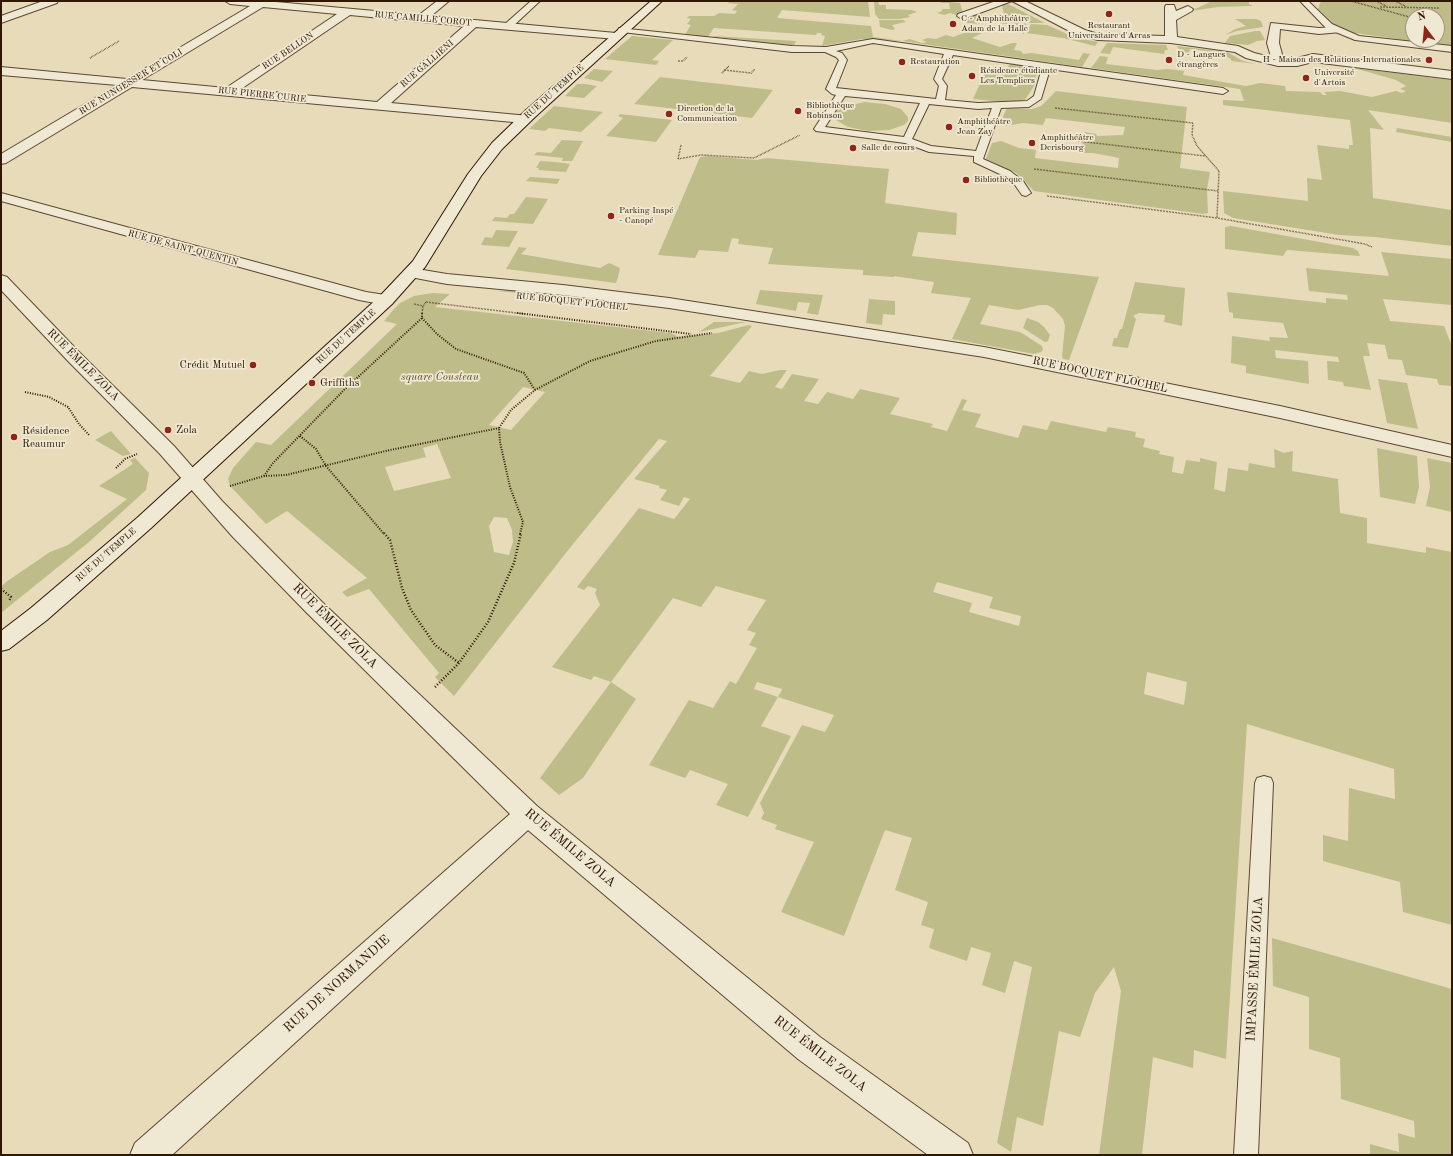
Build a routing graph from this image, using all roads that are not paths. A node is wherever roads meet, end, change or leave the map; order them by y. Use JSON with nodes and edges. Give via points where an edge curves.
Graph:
{"nodes":[{"id":1,"x":52,"y":1,"type":"edge"},
{"id":2,"x":230,"y":1,"type":"edge"},
{"id":3,"x":444,"y":1,"type":"edge"},
{"id":4,"x":536,"y":1,"type":"edge"},
{"id":5,"x":657,"y":1,"type":"edge"},
{"id":6,"x":1007,"y":1,"type":"edge"},
{"id":7,"x":1018,"y":1,"type":"edge"},
{"id":8,"x":1304,"y":1,"type":"edge"},
{"id":9,"x":261,"y":4,"type":"junction"},
{"id":10,"x":300,"y":4,"type":"edge"},
{"id":11,"x":1170,"y":7,"type":"dead end"},
{"id":12,"x":1188,"y":9,"type":"dead end"},
{"id":13,"x":347,"y":12,"type":"junction"},
{"id":14,"x":962,"y":16,"type":"dead end"},
{"id":15,"x":422,"y":18,"type":"junction"},
{"id":16,"x":1170,"y":19,"type":"junction"},
{"id":17,"x":1,"y":20,"type":"edge"},
{"id":18,"x":474,"y":23,"type":"junction"},
{"id":19,"x":508,"y":26,"type":"junction"},
{"id":20,"x":1337,"y":30,"type":"junction"},
{"id":21,"x":619,"y":33,"type":"junction"},
{"id":22,"x":1171,"y":40,"type":"junction"},
{"id":23,"x":1452,"y":49,"type":"edge"},
{"id":24,"x":826,"y":50,"type":"junction"},
{"id":25,"x":951,"y":52,"type":"junction"},
{"id":26,"x":1278,"y":62,"type":"junction"},
{"id":27,"x":1047,"y":65,"type":"junction"},
{"id":28,"x":1,"y":70,"type":"edge"},
{"id":29,"x":1452,"y":76,"type":"edge"},
{"id":30,"x":128,"y":82,"type":"junction"},
{"id":31,"x":230,"y":91,"type":"junction"},
{"id":32,"x":1223,"y":91,"type":"dead end"},
{"id":33,"x":842,"y":93,"type":"junction"},
{"id":34,"x":926,"y":101,"type":"junction"},
{"id":35,"x":940,"y":103,"type":"junction"},
{"id":36,"x":381,"y":105,"type":"junction"},
{"id":37,"x":997,"y":106,"type":"junction"},
{"id":38,"x":524,"y":119,"type":"junction"},
{"id":39,"x":907,"y":140,"type":"junction"},
{"id":40,"x":980,"y":154,"type":"junction"},
{"id":41,"x":1,"y":160,"type":"edge"},
{"id":42,"x":1026,"y":193,"type":"road end"},
{"id":43,"x":1,"y":197,"type":"edge"},
{"id":44,"x":406,"y":279,"type":"junction"},
{"id":45,"x":1,"y":280,"type":"edge"},
{"id":46,"x":499,"y":285,"type":"junction"},
{"id":47,"x":458,"y":290,"type":"junction"},
{"id":48,"x":386,"y":300,"type":"junction"},
{"id":49,"x":744,"y":316,"type":"junction"},
{"id":50,"x":1452,"y":451,"type":"edge"},
{"id":51,"x":192,"y":478,"type":"junction"},
{"id":52,"x":1,"y":644,"type":"edge"},
{"id":53,"x":1264,"y":784,"type":"dead end"},
{"id":54,"x":528,"y":814,"type":"junction"},
{"id":55,"x":147,"y":1155,"type":"edge"},
{"id":56,"x":956,"y":1155,"type":"edge"},
{"id":57,"x":1246,"y":1155,"type":"edge"}],
"edges":[{"from":1,"to":17,"type":"street"},
{"from":2,"to":9,"type":"street","name":"RUE CAMILLE COROT"},
{"from":3,"to":15,"type":"street"},
{"from":4,"to":19,"type":"lane"},
{"from":5,"to":21,"type":"street","name":"RUE DU TEMPLE"},
{"from":6,"to":14,"type":"street"},
{"from":7,"to":22,"type":"street","via":[[1089,35]]},
{"from":8,"to":20,"type":"lane","via":[[1329,26]]},
{"from":9,"to":10,"type":"street","name":"RUE CAMILLE COROT"},
{"from":9,"to":30,"type":"street","name":"RUE NUNGESSER ET COLI"},
{"from":10,"to":13,"type":"street","name":"RUE CAMILLE COROT"},
{"from":11,"to":16,"type":"street"},
{"from":12,"to":16,"type":"street"},
{"from":13,"to":15,"type":"street","name":"RUE CAMILLE COROT"},
{"from":13,"to":31,"type":"street","name":"RUE BELLON"},
{"from":15,"to":18,"type":"street","name":"RUE CAMILLE COROT"},
{"from":16,"to":22,"type":"street"},
{"from":18,"to":19,"type":"street","name":"RUE CAMILLE COROT"},
{"from":18,"to":36,"type":"street","name":"RUE GALLIENI"},
{"from":19,"to":21,"type":"street","name":"RUE CAMILLE COROT"},
{"from":20,"to":23,"type":"lane","via":[[1358,38]]},
{"from":20,"to":26,"type":"street","via":[[1318,31],[1275,25],[1274,43]]},
{"from":21,"to":24,"type":"lane"},
{"from":21,"to":38,"type":"street","name":"RUE DU TEMPLE"},
{"from":22,"to":26,"type":"street","via":[[1238,49],[1250,56]]},
{"from":24,"to":25,"type":"lane","via":[[873,41]]},
{"from":24,"to":33,"type":"lane","via":[[839,55],[843,60],[831,89]]},
{"from":25,"to":27,"type":"lane"},
{"from":25,"to":35,"type":"lane","via":[[938,79],[943,86]]},
{"from":26,"to":29,"type":"street","via":[[1297,62],[1313,58]]},
{"from":27,"to":32,"type":"lane"},
{"from":27,"to":37,"type":"lane","via":[[1038,97],[1028,104]]},
{"from":28,"to":30,"type":"street","name":"RUE PIERRE CURIE"},
{"from":30,"to":31,"type":"street","name":"RUE PIERRE CURIE"},
{"from":30,"to":41,"type":"street","name":"RUE NUNGESSER ET COLI"},
{"from":31,"to":36,"type":"street","name":"RUE PIERRE CURIE"},
{"from":33,"to":34,"type":"lane"},
{"from":33,"to":39,"type":"lane","via":[[819,129]]},
{"from":34,"to":35,"type":"lane"},
{"from":34,"to":39,"type":"lane"},
{"from":35,"to":37,"type":"lane"},
{"from":36,"to":38,"type":"street","name":"RUE PIERRE CURIE"},
{"from":37,"to":40,"type":"lane"},
{"from":38,"to":44,"type":"street","name":"RUE DU TEMPLE","via":[[497,146],[475,174]]},
{"from":39,"to":40,"type":"lane","via":[[929,149]]},
{"from":40,"to":42,"type":"lane","via":[[978,160],[1006,173],[1019,183]]},
{"from":43,"to":48,"type":"street","name":"RUE DE SAINT-QUENTIN","via":[[365,298]]},
{"from":44,"to":46,"type":"street","name":"RUE BOCQUET FLOCHEL","via":[[447,279]]},
{"from":44,"to":47,"type":"street","name":"RUE BOCQUET FLOCHEL"},
{"from":44,"to":48,"type":"street","name":"RUE DU TEMPLE"},
{"from":45,"to":51,"type":"street","name":"RUE ÉMILE ZOLA"},
{"from":46,"to":47,"type":"street"},
{"from":46,"to":49,"type":"street","name":"RUE BOCQUET FLOCHEL","via":[[669,303]]},
{"from":47,"to":49,"type":"street","name":"RUE BOCQUET FLOCHEL","via":[[713,316]]},
{"from":48,"to":51,"type":"street","name":"RUE DU TEMPLE"},
{"from":49,"to":50,"type":"street","name":"RUE BOCQUET FLOCHEL","via":[[984,352],[1280,412]]},
{"from":51,"to":52,"type":"street","name":"RUE DU TEMPLE","via":[[39,614]]},
{"from":51,"to":54,"type":"street","name":"RUE ÉMILE ZOLA","via":[[210,500],[314,607]]},
{"from":53,"to":57,"type":"lane","name":"IMPASSE ÉMILE ZOLA"},
{"from":54,"to":55,"type":"street","name":"RUE DE NORMANDIE"},
{"from":54,"to":56,"type":"street","name":"RUE ÉMILE ZOLA","via":[[810,1048]]}]}
